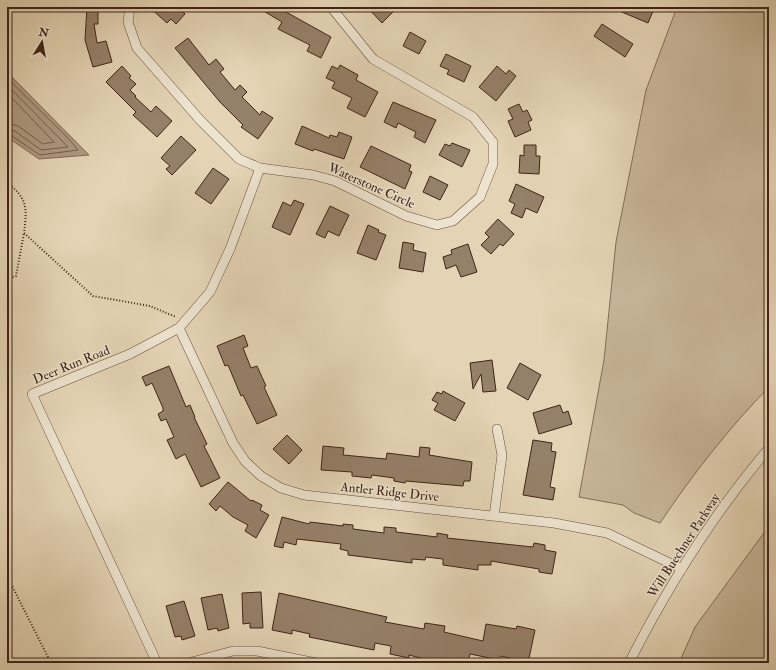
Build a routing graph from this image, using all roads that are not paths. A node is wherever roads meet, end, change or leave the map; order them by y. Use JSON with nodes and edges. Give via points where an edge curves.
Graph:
{"nodes":[{"id":1,"x":130,"y":7,"type":"edge"},
{"id":2,"x":333,"y":7,"type":"edge"},
{"id":3,"x":260,"y":168,"type":"junction"},
{"id":4,"x":182,"y":324,"type":"junction"},
{"id":5,"x":497,"y":429,"type":"dead end"},
{"id":6,"x":769,"y":448,"type":"edge"},
{"id":7,"x":494,"y":516,"type":"junction"},
{"id":8,"x":682,"y":569,"type":"junction"},
{"id":9,"x":157,"y":663,"type":"edge"},
{"id":10,"x":188,"y":663,"type":"edge"},
{"id":11,"x":316,"y":663,"type":"edge"},
{"id":12,"x":629,"y":663,"type":"edge"}],
"edges":[{"from":1,"to":3,"type":"street","name":"Waterstone Circle","via":[[128,22],[137,48],[200,120],[239,158]]},
{"from":2,"to":3,"type":"street","name":"Waterstone Circle","via":[[373,59],[472,117],[493,142],[493,164],[480,197],[453,221],[437,225],[406,216],[335,181],[313,175]]},
{"from":3,"to":4,"type":"street","name":"Deer Run Road","via":[[230,249],[210,292]]},
{"from":4,"to":7,"type":"street","name":"Antler Ridge Drive","via":[[233,443],[245,461],[261,476],[281,488],[304,495]]},
{"from":4,"to":9,"type":"street","name":"Deer Run Road","via":[[130,354],[32,394]]},
{"from":5,"to":7,"type":"street","via":[[502,455]]},
{"from":6,"to":8,"type":"street","name":"Will Buechner Parkway","via":[[704,532]]},
{"from":7,"to":8,"type":"street","name":"Antler Ridge Drive","via":[[554,523],[607,533]]},
{"from":8,"to":12,"type":"street","name":"Will Buechner Parkway","via":[[647,626]]},
{"from":10,"to":11,"type":"street","via":[[233,651],[257,651]]}]}
